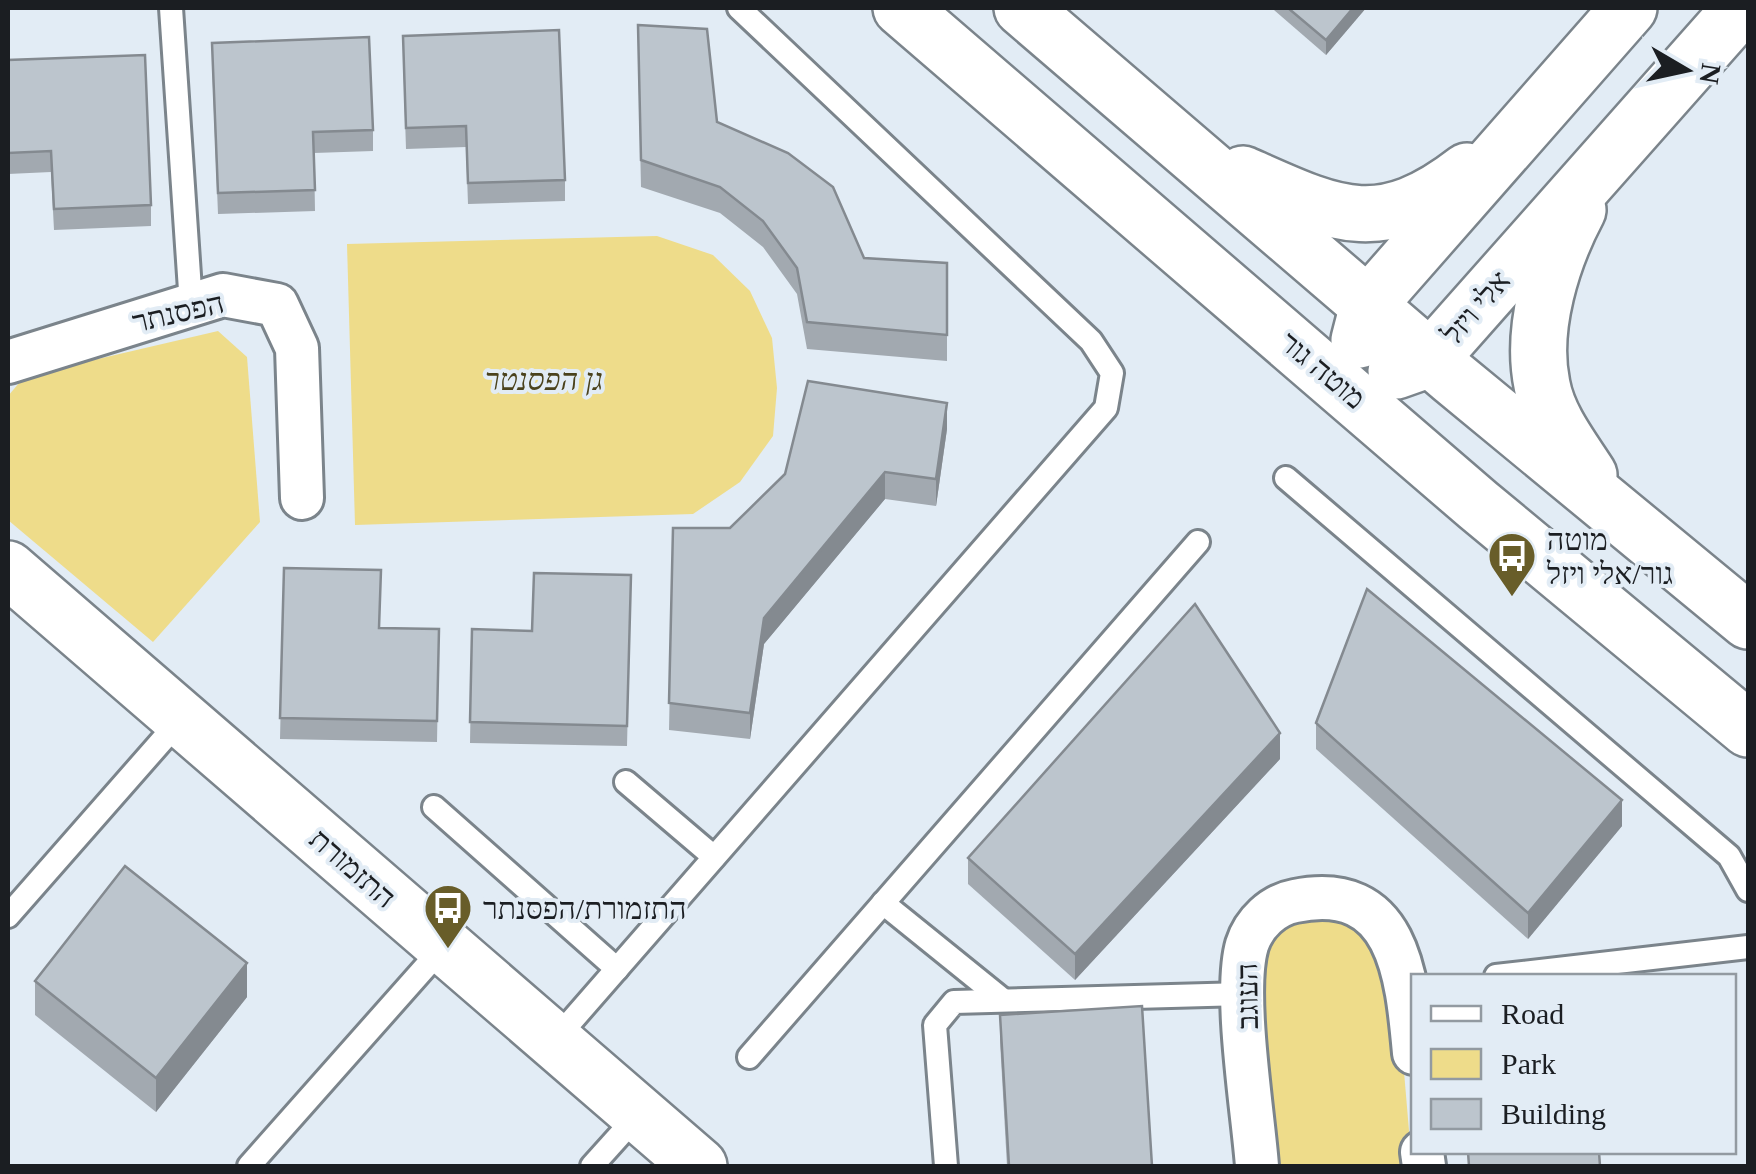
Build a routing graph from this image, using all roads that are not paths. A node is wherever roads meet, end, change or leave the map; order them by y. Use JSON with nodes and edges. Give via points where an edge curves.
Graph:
{"nodes":[{"id":1,"x":171,"y":8,"type":"edge"},
{"id":2,"x":739,"y":8,"type":"edge"},
{"id":3,"x":901,"y":8,"type":"edge"},
{"id":4,"x":1022,"y":8,"type":"edge"},
{"id":5,"x":1629,"y":8,"type":"edge"},
{"id":6,"x":1741,"y":8,"type":"edge"},
{"id":7,"x":1525,"y":127,"type":"junction"},
{"id":8,"x":1186,"y":148,"type":"junction"},
{"id":9,"x":1606,"y":158,"type":"junction"},
{"id":10,"x":191,"y":305,"type":"junction"},
{"id":11,"x":1368,"y":305,"type":"junction"},
{"id":12,"x":1430,"y":358,"type":"junction"},
{"id":13,"x":8,"y":362,"type":"edge"},
{"id":14,"x":1346,"y":388,"type":"junction"},
{"id":15,"x":1286,"y":478,"type":"dead end"},
{"id":16,"x":302,"y":498,"type":"dead end"},
{"id":17,"x":1612,"y":511,"type":"junction"},
{"id":18,"x":1198,"y":542,"type":"dead end"},
{"id":19,"x":8,"y":569,"type":"edge"},
{"id":20,"x":1748,"y":622,"type":"edge"},
{"id":21,"x":181,"y":719,"type":"junction"},
{"id":22,"x":1748,"y":729,"type":"edge"},
{"id":23,"x":626,"y":782,"type":"dead end"},
{"id":24,"x":434,"y":807,"type":"dead end"},
{"id":25,"x":714,"y":858,"type":"junction"},
{"id":26,"x":1748,"y":890,"type":"edge"},
{"id":27,"x":882,"y":904,"type":"junction"},
{"id":28,"x":8,"y":916,"type":"edge"},
{"id":29,"x":444,"y":946,"type":"junction"},
{"id":30,"x":1748,"y":947,"type":"edge"},
{"id":31,"x":617,"y":969,"type":"junction"},
{"id":32,"x":1513,"y":974,"type":"edge"},
{"id":33,"x":1411,"y":986,"type":"edge"},
{"id":34,"x":1244,"y":994,"type":"junction"},
{"id":35,"x":1003,"y":1000,"type":"junction"},
{"id":36,"x":554,"y":1041,"type":"junction"},
{"id":37,"x":749,"y":1058,"type":"dead end"},
{"id":38,"x":637,"y":1116,"type":"junction"},
{"id":39,"x":249,"y":1166,"type":"edge"},
{"id":40,"x":592,"y":1166,"type":"edge"},
{"id":41,"x":699,"y":1166,"type":"edge"},
{"id":42,"x":946,"y":1166,"type":"edge"},
{"id":43,"x":1257,"y":1166,"type":"edge"}],
"edges":[{"from":1,"to":10,"type":"lane"},
{"from":2,"to":25,"type":"lane","via":[[1092,340],[1112,373],[1106,408]]},
{"from":3,"to":14,"type":"main road","name":"מוטה גור"},
{"from":4,"to":8,"type":"main road"},
{"from":5,"to":7,"type":"main road"},
{"from":6,"to":9,"type":"main road","name":"אלי ויזל"},
{"from":7,"to":8,"type":"main road","via":[[1437,194],[1375,217],[1309,204]]},
{"from":7,"to":11,"type":"main road"},
{"from":8,"to":11,"type":"main road"},
{"from":9,"to":12,"type":"main road","name":"אלי ויזל"},
{"from":9,"to":17,"type":"main road","via":[[1562,240],[1539,352],[1542,386],[1558,427]]},
{"from":10,"to":13,"type":"street","name":"הפסנתר"},
{"from":10,"to":16,"type":"street","name":"הפסנתר","via":[[223,296],[277,305],[297,348]]},
{"from":11,"to":12,"type":"main road"},
{"from":11,"to":14,"type":"main road"},
{"from":12,"to":14,"type":"main road","name":"אלי ויזל"},
{"from":12,"to":17,"type":"main road"},
{"from":14,"to":22,"type":"main road","name":"מוטה גור"},
{"from":15,"to":26,"type":"lane","via":[[1729,856]]},
{"from":17,"to":20,"type":"main road"},
{"from":18,"to":27,"type":"lane"},
{"from":19,"to":21,"type":"main road","name":"התזמורת"},
{"from":21,"to":28,"type":"lane"},
{"from":21,"to":29,"type":"main road","name":"התזמורת"},
{"from":23,"to":25,"type":"lane"},
{"from":24,"to":31,"type":"lane"},
{"from":25,"to":31,"type":"lane"},
{"from":27,"to":35,"type":"lane"},
{"from":27,"to":37,"type":"lane"},
{"from":29,"to":36,"type":"main road","name":"התזמורת"},
{"from":29,"to":39,"type":"lane"},
{"from":30,"to":32,"type":"lane"},
{"from":31,"to":36,"type":"lane"},
{"from":33,"to":34,"type":"street","name":"העוגב","via":[[1377,917],[1348,899],[1322,895],[1264,915],[1248,942]]},
{"from":34,"to":35,"type":"lane"},
{"from":34,"to":43,"type":"street","name":"העוגב"},
{"from":35,"to":42,"type":"lane","via":[[954,1002],[935,1025]]},
{"from":36,"to":38,"type":"main road","name":"התזמורת"},
{"from":38,"to":40,"type":"lane"},
{"from":38,"to":41,"type":"main road","name":"התזמורת"}]}
